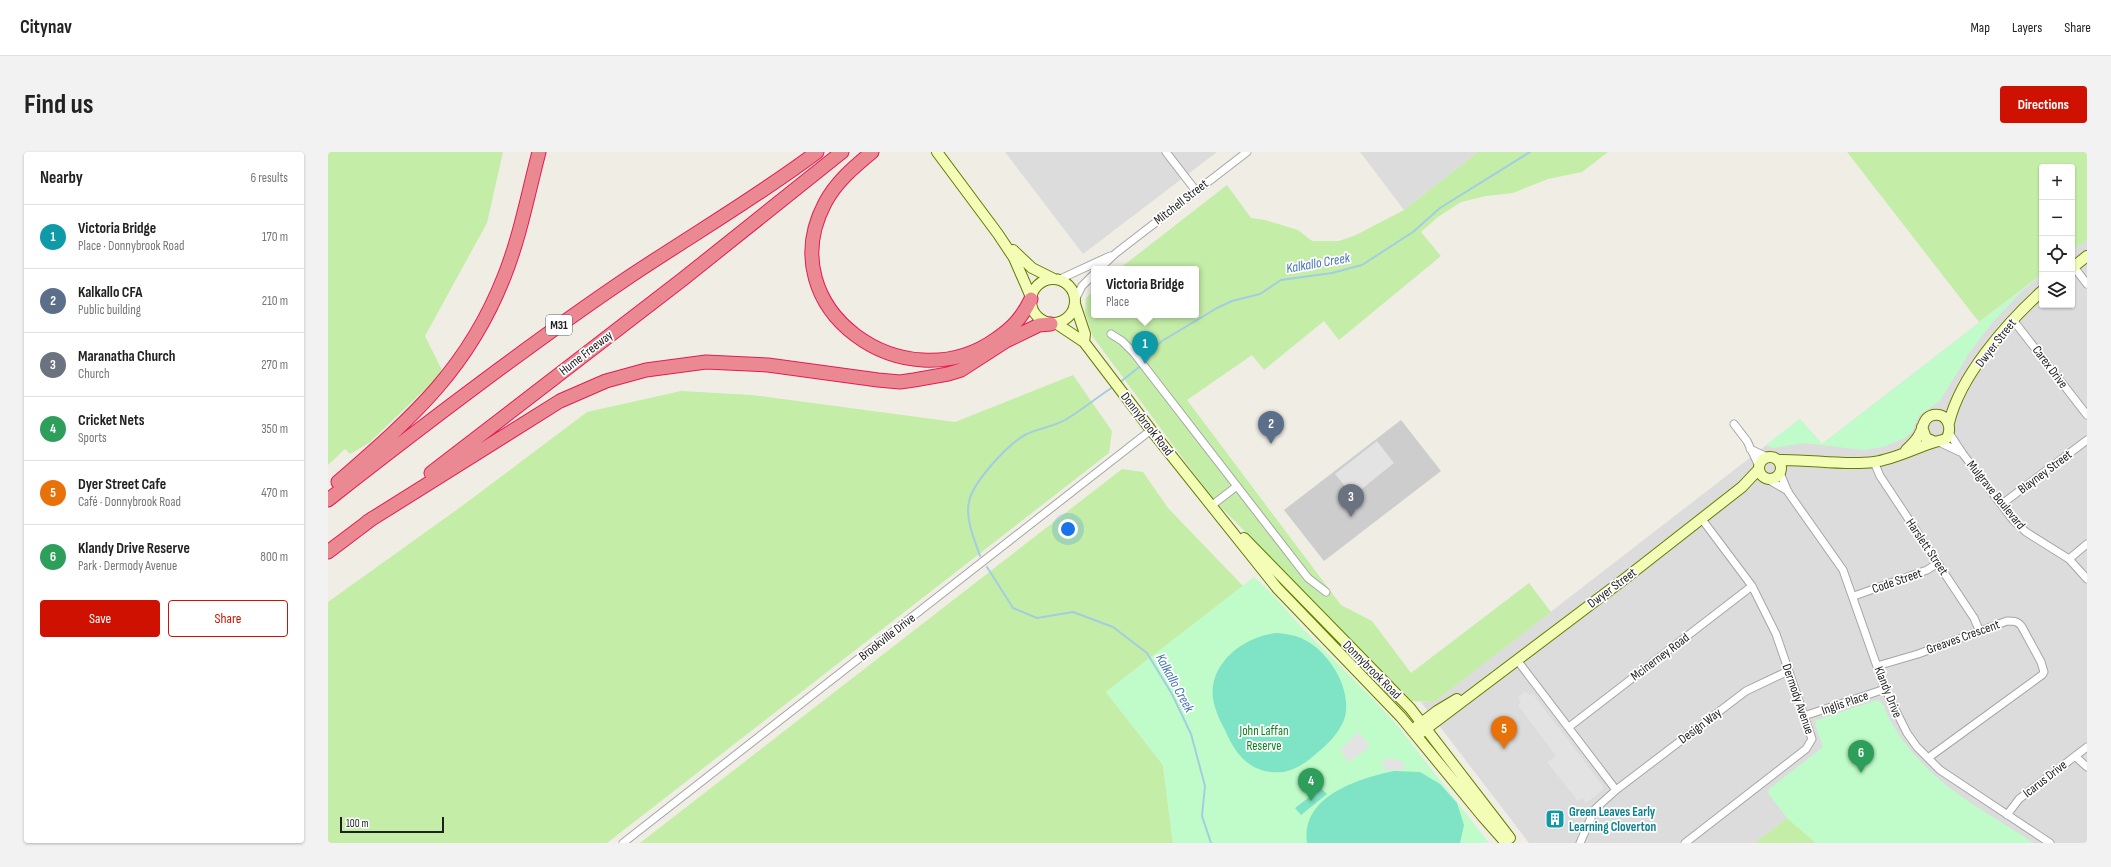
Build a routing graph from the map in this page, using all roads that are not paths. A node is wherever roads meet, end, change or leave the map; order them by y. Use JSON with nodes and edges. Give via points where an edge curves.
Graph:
{"nodes":[{"id":1,"x":538,"y":152,"type":"edge"},
{"id":2,"x":817,"y":152,"type":"edge"},
{"id":3,"x":842,"y":152,"type":"edge"},
{"id":4,"x":872,"y":152,"type":"edge"},
{"id":5,"x":1166,"y":152,"type":"edge"},
{"id":6,"x":1247,"y":152,"type":"edge"},
{"id":7,"x":938,"y":153,"type":"edge"},
{"id":8,"x":1196,"y":191,"type":"junction"},
{"id":9,"x":998,"y":234,"type":"junction"},
{"id":10,"x":1116,"y":253,"type":"junction"},
{"id":11,"x":2087,"y":256,"type":"edge"},
{"id":12,"x":1102,"y":266,"type":"edge"},
{"id":13,"x":2075,"y":266,"type":"edge"},
{"id":14,"x":2075,"y":270,"type":"edge"},
{"id":15,"x":1091,"y":277,"type":"edge"},
{"id":16,"x":1056,"y":279,"type":"junction"},
{"id":17,"x":2087,"y":284,"type":"edge"},
{"id":18,"x":2039,"y":294,"type":"edge"},
{"id":19,"x":1031,"y":298,"type":"junction"},
{"id":20,"x":1075,"y":302,"type":"junction"},
{"id":21,"x":2013,"y":320,"type":"junction"},
{"id":22,"x":1054,"y":324,"type":"junction"},
{"id":23,"x":1111,"y":334,"type":"dead end"},
{"id":24,"x":1084,"y":342,"type":"junction"},
{"id":25,"x":1955,"y":401,"type":"junction"},
{"id":26,"x":1936,"y":415,"type":"junction"},
{"id":27,"x":2087,"y":415,"type":"edge"},
{"id":28,"x":1734,"y":424,"type":"dead end"},
{"id":29,"x":1922,"y":428,"type":"junction"},
{"id":30,"x":1949,"y":428,"type":"junction"},
{"id":31,"x":1151,"y":430,"type":"junction"},
{"id":32,"x":2087,"y":440,"type":"edge"},
{"id":33,"x":1937,"y":442,"type":"junction"},
{"id":34,"x":1750,"y":449,"type":"junction"},
{"id":35,"x":1902,"y":454,"type":"junction"},
{"id":36,"x":1963,"y":454,"type":"junction"},
{"id":37,"x":1767,"y":458,"type":"junction"},
{"id":38,"x":1874,"y":462,"type":"junction"},
{"id":39,"x":1759,"y":467,"type":"junction"},
{"id":40,"x":1780,"y":468,"type":"junction"},
{"id":41,"x":1768,"y":479,"type":"junction"},
{"id":42,"x":1237,"y":486,"type":"junction"},
{"id":43,"x":1742,"y":487,"type":"junction"},
{"id":44,"x":328,"y":491,"type":"edge"},
{"id":45,"x":1788,"y":492,"type":"junction"},
{"id":46,"x":328,"y":500,"type":"edge"},
{"id":47,"x":2002,"y":504,"type":"junction"},
{"id":48,"x":1213,"y":508,"type":"junction"},
{"id":49,"x":1701,"y":518,"type":"junction"},
{"id":50,"x":367,"y":522,"type":"junction"},
{"id":51,"x":2087,"y":544,"type":"edge"},
{"id":52,"x":328,"y":552,"type":"edge"},
{"id":53,"x":2069,"y":559,"type":"junction"},
{"id":54,"x":1938,"y":563,"type":"junction"},
{"id":55,"x":2087,"y":579,"type":"edge"},
{"id":56,"x":1752,"y":586,"type":"junction"},
{"id":57,"x":1326,"y":592,"type":"dead end"},
{"id":58,"x":1854,"y":596,"type":"junction"},
{"id":59,"x":1980,"y":632,"type":"junction"},
{"id":60,"x":1517,"y":660,"type":"junction"},
{"id":61,"x":1877,"y":666,"type":"junction"},
{"id":62,"x":1788,"y":671,"type":"junction"},
{"id":63,"x":1884,"y":689,"type":"junction"},
{"id":64,"x":1804,"y":716,"type":"junction"},
{"id":65,"x":1424,"y":726,"type":"junction"},
{"id":66,"x":1569,"y":727,"type":"junction"},
{"id":67,"x":1412,"y":730,"type":"junction"},
{"id":68,"x":2087,"y":747,"type":"edge"},
{"id":69,"x":2075,"y":756,"type":"junction"},
{"id":70,"x":1928,"y":758,"type":"junction"},
{"id":71,"x":2087,"y":767,"type":"edge"},
{"id":72,"x":1616,"y":790,"type":"junction"},
{"id":73,"x":2007,"y":815,"type":"junction"},
{"id":74,"x":623,"y":843,"type":"edge"},
{"id":75,"x":1506,"y":843,"type":"edge"},
{"id":76,"x":1513,"y":843,"type":"edge"},
{"id":77,"x":1580,"y":843,"type":"edge"},
{"id":78,"x":1686,"y":843,"type":"edge"},
{"id":79,"x":2050,"y":843,"type":"edge"}],
"edges":[{"from":1,"to":44,"type":"highway","via":[[514,248],[504,277],[464,356],[415,414]]},
{"from":2,"to":46,"type":"highway","number":"M31","via":[[533,344]]},
{"from":3,"to":50,"type":"highway","name":"Hume Freeway","via":[[671,288]]},
{"from":4,"to":19,"type":"highway","via":[[842,178],[830,194],[818,218],[813,245],[814,269],[821,293],[830,310],[851,333],[870,346],[902,358],[929,361],[948,359],[976,350],[1000,337],[1016,324]]},
{"from":5,"to":8,"type":"street"},
{"from":6,"to":8,"type":"street","name":"Mitchell Street"},
{"from":7,"to":9,"type":"main road"},
{"from":8,"to":10,"type":"street","name":"Mitchell Street"},
{"from":9,"to":16,"type":"main road","via":[[1032,268]]},
{"from":9,"to":19,"type":"main road","via":[[1014,258]]},
{"from":10,"to":12,"type":"street","name":"Mitchell Street"},
{"from":10,"to":16,"type":"street","name":"Mitchell Street"},
{"from":11,"to":13,"type":"main road"},
{"from":14,"to":17,"type":"street"},
{"from":15,"to":20,"type":"street","via":[[1082,286]]},
{"from":16,"to":19,"type":"main road","via":[[1042,282],[1033,291]]},
{"from":16,"to":20,"type":"main road","via":[[1072,289]]},
{"from":18,"to":21,"type":"main road","name":"Dwyer Street"},
{"from":19,"to":22,"type":"main road","via":[[1034,313],[1038,318]]},
{"from":20,"to":22,"type":"main road","via":[[1070,317]]},
{"from":20,"to":24,"type":"main road","name":"Donnybrook Road","via":[[1085,334]]},
{"from":21,"to":25,"type":"main road","name":"Dwyer Street","via":[[1986,353]]},
{"from":21,"to":27,"type":"street","name":"Carex Drive"},
{"from":22,"to":24,"type":"main road","name":"Donnybrook Road"},
{"from":22,"to":50,"type":"highway","via":[[1039,325],[1006,341],[961,370],[900,382],[768,365],[706,362],[646,370],[606,381],[560,400]]},
{"from":23,"to":42,"type":"street","via":[[1128,346],[1138,358]]},
{"from":24,"to":31,"type":"main road","name":"Donnybrook Road"},
{"from":25,"to":26,"type":"main road","name":"Dwyer Street"},
{"from":25,"to":30,"type":"main road","name":"Dwyer Street"},
{"from":26,"to":29,"type":"main road","via":[[1928,418]]},
{"from":26,"to":30,"type":"main road","via":[[1944,417]]},
{"from":28,"to":34,"type":"street"},
{"from":29,"to":33,"type":"main road","via":[[1926,438]]},
{"from":29,"to":35,"type":"main road","via":[[1914,442]]},
{"from":30,"to":33,"type":"main road","via":[[1946,439]]},
{"from":30,"to":36,"type":"street","name":"Mulgrave Boulevard"},
{"from":31,"to":48,"type":"main road","name":"Donnybrook Road"},
{"from":31,"to":74,"type":"street","name":"Brookville Drive"},
{"from":32,"to":47,"type":"street","name":"Blayney Street"},
{"from":33,"to":35,"type":"main road"},
{"from":33,"to":36,"type":"street","name":"Mulgrave Boulevard","via":[[1955,448]]},
{"from":34,"to":37,"type":"street"},
{"from":34,"to":39,"type":"street"},
{"from":35,"to":38,"type":"main road"},
{"from":36,"to":47,"type":"street","name":"Mulgrave Boulevard"},
{"from":37,"to":39,"type":"main road","via":[[1762,460]]},
{"from":37,"to":40,"type":"main road","via":[[1773,457]]},
{"from":38,"to":40,"type":"main road","via":[[1805,460]]},
{"from":38,"to":54,"type":"street","name":"Harslett Street","via":[[1880,476]]},
{"from":39,"to":41,"type":"main road","via":[[1761,475]]},
{"from":39,"to":43,"type":"main road","name":"Dwyer Street"},
{"from":40,"to":41,"type":"main road","via":[[1776,478]]},
{"from":40,"to":45,"type":"street","name":"Klandy Drive"},
{"from":41,"to":43,"type":"main road","name":"Dwyer Street"},
{"from":41,"to":45,"type":"street","name":"Klandy Drive"},
{"from":42,"to":48,"type":"street"},
{"from":42,"to":57,"type":"street","via":[[1308,578]]},
{"from":43,"to":49,"type":"main road","name":"Dwyer Street"},
{"from":45,"to":58,"type":"street","name":"Klandy Drive","via":[[1844,570]]},
{"from":47,"to":53,"type":"street","name":"Mulgrave Boulevard","via":[[2013,520],[2026,532]]},
{"from":48,"to":65,"type":"main road","name":"Donnybrook Road","via":[[1389,685]]},
{"from":48,"to":67,"type":"main road","name":"Donnybrook Road","via":[[1277,588]]},
{"from":49,"to":56,"type":"street","name":"Dermody Avenue"},
{"from":49,"to":60,"type":"main road","name":"Dwyer Street"},
{"from":50,"to":52,"type":"highway","name":"Hume Freeway"},
{"from":51,"to":53,"type":"street"},
{"from":53,"to":55,"type":"street","name":"Mulgrave Boulevard"},
{"from":54,"to":58,"type":"street","name":"Code Street","via":[[1927,570]]},
{"from":54,"to":59,"type":"street","name":"Harslett Street","via":[[1974,618]]},
{"from":56,"to":62,"type":"street","name":"Dermody Avenue","via":[[1776,634]]},
{"from":56,"to":66,"type":"street","name":"Mcinerney Road"},
{"from":58,"to":61,"type":"street","name":"Klandy Drive"},
{"from":59,"to":61,"type":"street","name":"Greaves Crescent"},
{"from":59,"to":70,"type":"street","name":"Greaves Crescent","via":[[2006,621],[2019,623],[2044,672],[2038,679]]},
{"from":60,"to":65,"type":"main road","name":"Dwyer Street","via":[[1481,687],[1446,705]]},
{"from":60,"to":66,"type":"street"},
{"from":61,"to":63,"type":"street","name":"Klandy Drive"},
{"from":62,"to":64,"type":"street","name":"Dermody Avenue"},
{"from":62,"to":72,"type":"street","name":"Design Way","via":[[1746,691]]},
{"from":63,"to":64,"type":"street","name":"Inglis Place"},
{"from":63,"to":70,"type":"street","name":"Klandy Drive","via":[[1907,733]]},
{"from":64,"to":78,"type":"street","name":"Dermody Avenue","via":[[1812,739],[1810,745]]},
{"from":65,"to":67,"type":"main road","name":"Dwyer Street"},
{"from":65,"to":76,"type":"main road","name":"Donnybrook Road"},
{"from":66,"to":72,"type":"street"},
{"from":67,"to":75,"type":"main road","name":"Donnybrook Road"},
{"from":68,"to":69,"type":"street","name":"Icarus Drive"},
{"from":69,"to":71,"type":"street"},
{"from":69,"to":73,"type":"street","name":"Icarus Drive","via":[[2019,799]]},
{"from":70,"to":73,"type":"street","name":"Klandy Drive","via":[[1959,784]]},
{"from":72,"to":77,"type":"street","name":"Design Way","via":[[1595,809]]},
{"from":73,"to":79,"type":"street","name":"Klandy Drive"}]}
